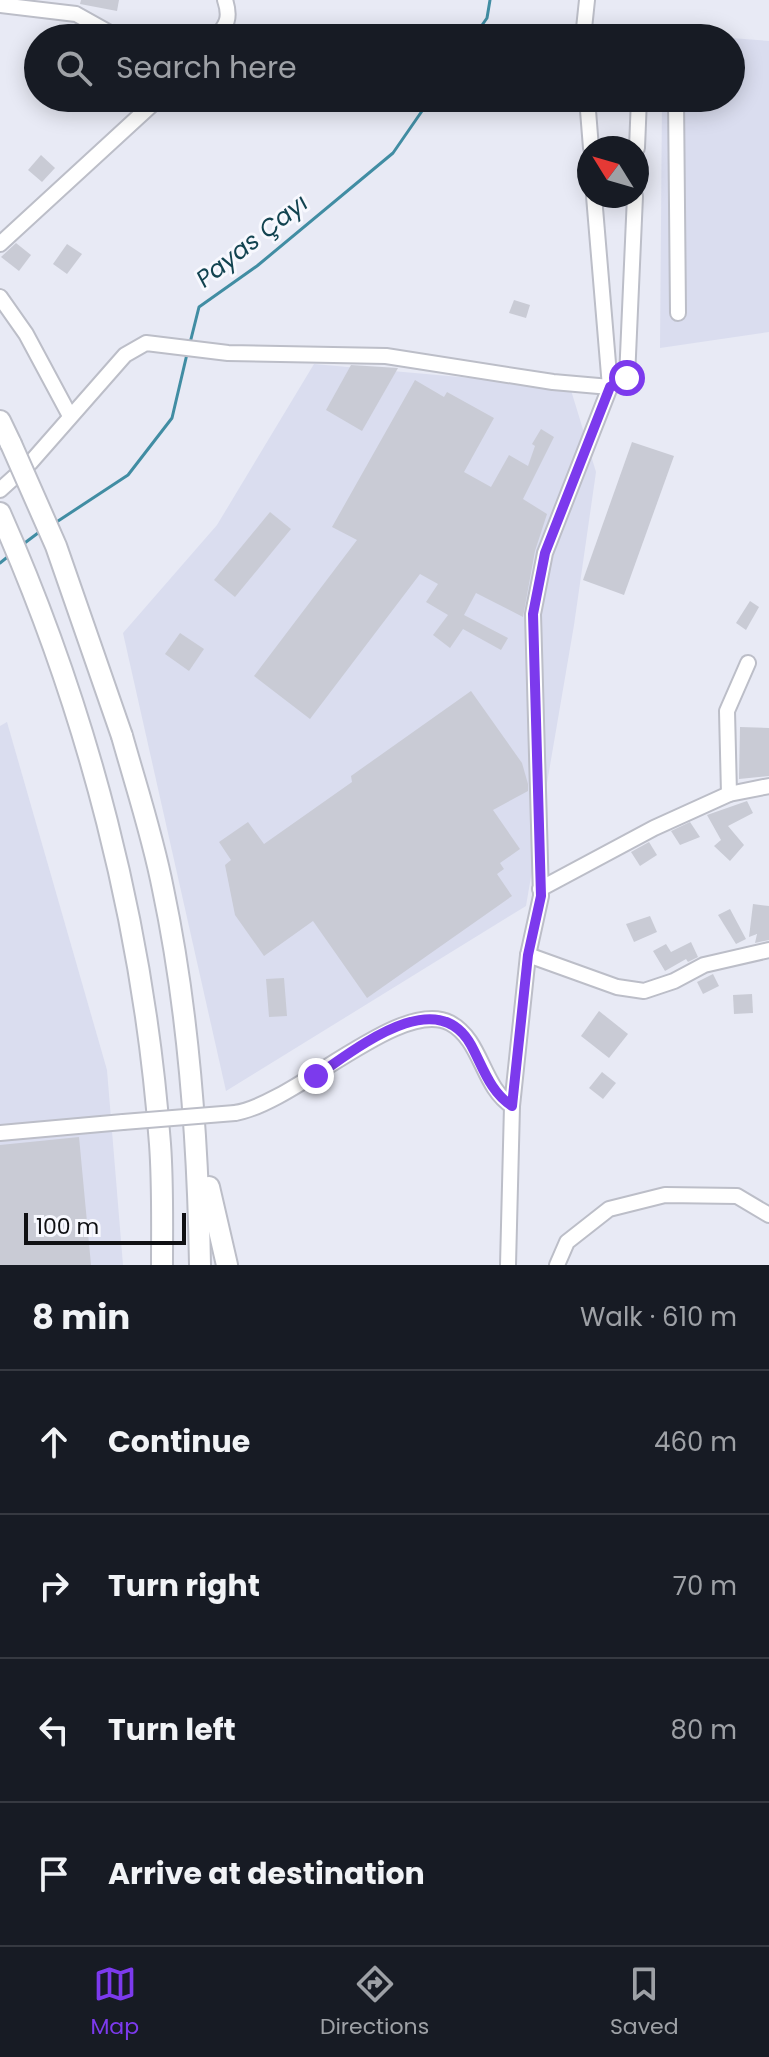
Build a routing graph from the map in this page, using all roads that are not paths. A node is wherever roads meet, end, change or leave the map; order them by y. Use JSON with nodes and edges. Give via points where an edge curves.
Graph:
{"nodes":[{"id":1,"x":225,"y":0,"type":"edge"},
{"id":2,"x":587,"y":0,"type":"edge"},
{"id":3,"x":0,"y":5,"type":"edge"},
{"id":4,"x":94,"y":24,"type":"edge"},
{"id":5,"x":226,"y":24,"type":"edge"},
{"id":6,"x":584,"y":24,"type":"edge"},
{"id":7,"x":144,"y":112,"type":"edge"},
{"id":8,"x":588,"y":112,"type":"edge"},
{"id":9,"x":638,"y":112,"type":"edge"},
{"id":10,"x":676,"y":112,"type":"edge"},
{"id":11,"x":590,"y":136,"type":"edge"},
{"id":12,"x":637,"y":136,"type":"edge"},
{"id":13,"x":595,"y":208,"type":"edge"},
{"id":14,"x":634,"y":208,"type":"edge"},
{"id":15,"x":0,"y":244,"type":"edge"},
{"id":16,"x":0,"y":297,"type":"edge"},
{"id":17,"x":678,"y":313,"type":"dead end"},
{"id":18,"x":610,"y":387,"type":"junction"},
{"id":19,"x":70,"y":416,"type":"junction"},
{"id":20,"x":0,"y":421,"type":"edge"},
{"id":21,"x":0,"y":490,"type":"edge"},
{"id":22,"x":0,"y":513,"type":"edge"},
{"id":23,"x":748,"y":663,"type":"dead end"},
{"id":24,"x":769,"y":786,"type":"edge"},
{"id":25,"x":729,"y":794,"type":"junction"},
{"id":26,"x":540,"y":889,"type":"junction"},
{"id":27,"x":769,"y":950,"type":"edge"},
{"id":28,"x":528,"y":955,"type":"junction"},
{"id":29,"x":178,"y":983,"type":"junction"},
{"id":30,"x":512,"y":1106,"type":"junction"},
{"id":31,"x":0,"y":1133,"type":"edge"},
{"id":32,"x":769,"y":1215,"type":"edge"},
{"id":33,"x":162,"y":1265,"type":"edge"},
{"id":34,"x":200,"y":1265,"type":"edge"},
{"id":35,"x":227,"y":1265,"type":"edge"},
{"id":36,"x":508,"y":1265,"type":"edge"},
{"id":37,"x":557,"y":1265,"type":"edge"}],
"edges":[{"from":1,"to":5,"type":"street"},
{"from":2,"to":6,"type":"street"},
{"from":3,"to":4,"type":"street","via":[[76,14]]},
{"from":7,"to":15,"type":"street"},
{"from":8,"to":11,"type":"street"},
{"from":9,"to":12,"type":"street"},
{"from":10,"to":17,"type":"street"},
{"from":13,"to":18,"type":"street"},
{"from":14,"to":18,"type":"street","via":[[627,378]]},
{"from":16,"to":19,"type":"street"},
{"from":18,"to":19,"type":"street","via":[[386,356],[228,353],[146,343],[135,347]]},
{"from":18,"to":26,"type":"street","via":[[545,553],[533,614]]},
{"from":19,"to":21,"type":"street"},
{"from":20,"to":29,"type":"highway","bridge":true,"via":[[56,546],[122,736],[163,888]]},
{"from":22,"to":33,"type":"highway","via":[[85,746],[126,897],[160,1144]]},
{"from":23,"to":25,"type":"street","via":[[727,711]]},
{"from":24,"to":25,"type":"street"},
{"from":25,"to":26,"type":"street"},
{"from":26,"to":28,"type":"street"},
{"from":27,"to":28,"type":"street","via":[[704,965],[644,991],[617,987]]},
{"from":28,"to":30,"type":"street"},
{"from":29,"to":34,"type":"highway","via":[[198,1141]]},
{"from":29,"to":35,"type":"highway","via":[[209,1193]]},
{"from":30,"to":31,"type":"street","bridge":true,"via":[[497,1095],[458,1029],[449,1022],[420,1020],[378,1036],[269,1105],[235,1113]]},
{"from":30,"to":36,"type":"street"},
{"from":32,"to":37,"type":"street","via":[[737,1196],[665,1195],[609,1209],[567,1242]]}]}
